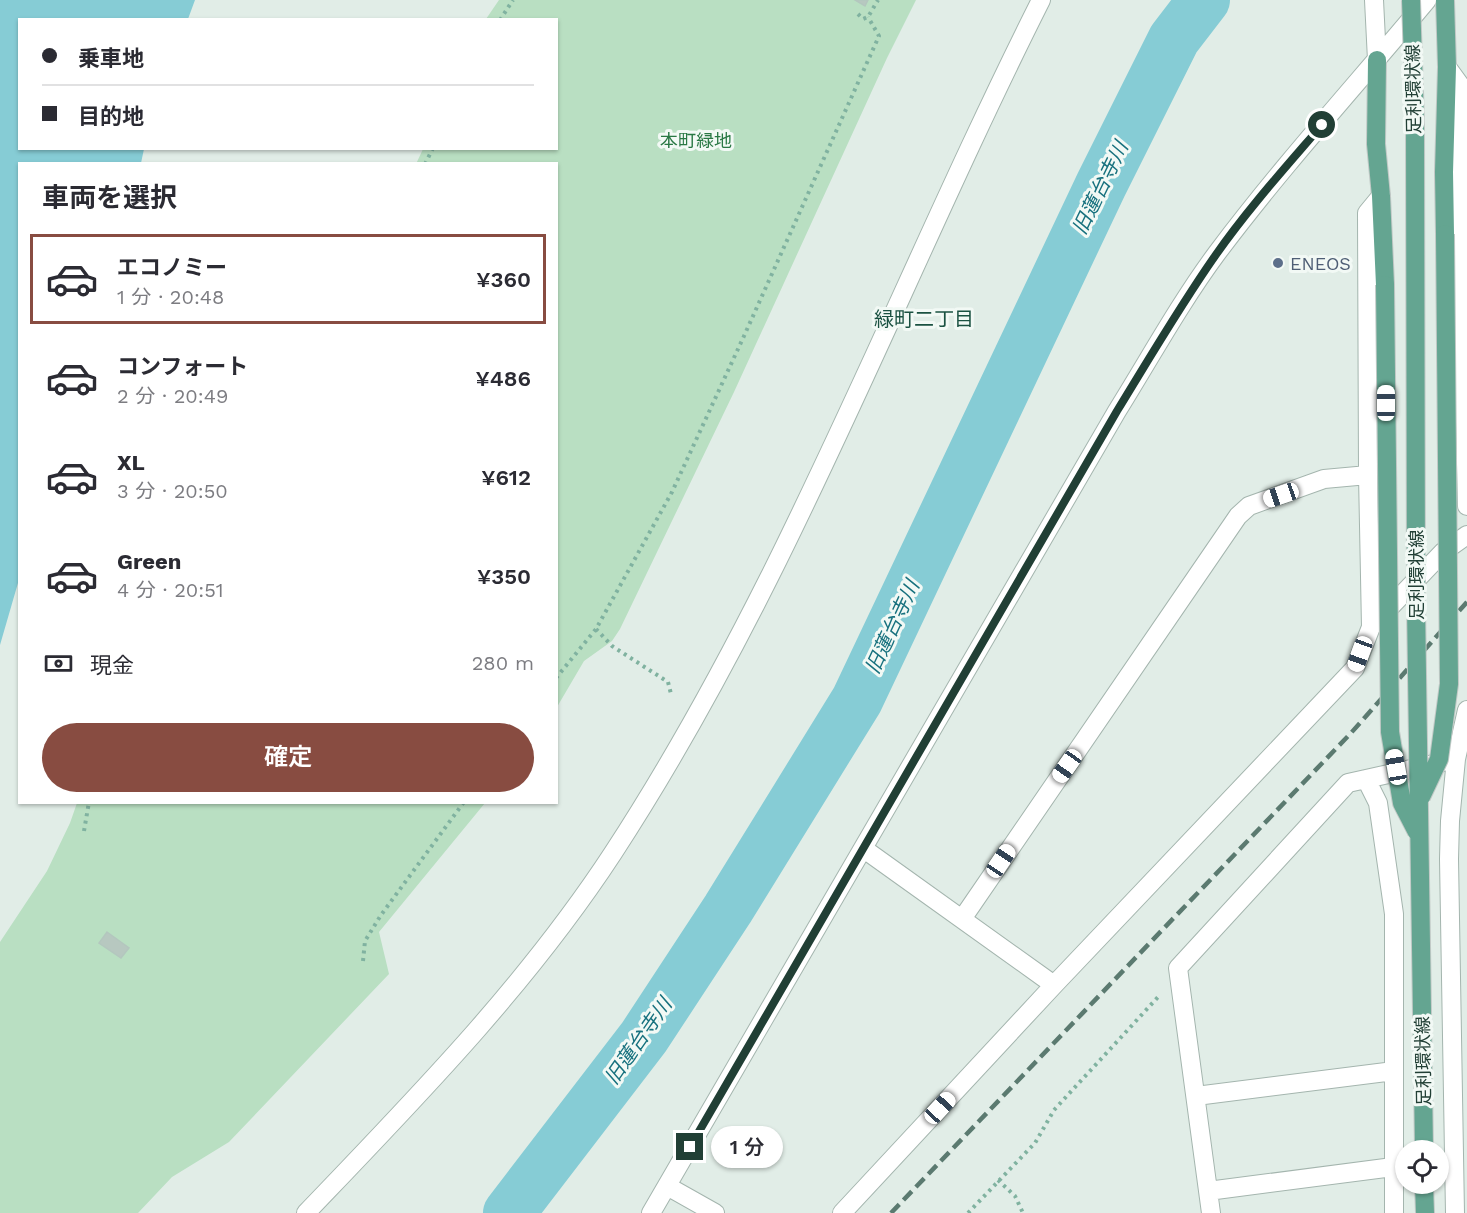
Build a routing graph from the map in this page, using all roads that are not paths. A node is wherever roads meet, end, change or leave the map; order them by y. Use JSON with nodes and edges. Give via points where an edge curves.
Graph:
{"nodes":[{"id":1,"x":1041,"y":0,"type":"edge"},
{"id":2,"x":1374,"y":0,"type":"edge"},
{"id":3,"x":1411,"y":0,"type":"edge"},
{"id":4,"x":1427,"y":0,"type":"edge"},
{"id":5,"x":1444,"y":0,"type":"edge"},
{"id":6,"x":1377,"y":60,"type":"junction"},
{"id":7,"x":1447,"y":67,"type":"junction"},
{"id":8,"x":1381,"y":196,"type":"junction"},
{"id":9,"x":1368,"y":475,"type":"junction"},
{"id":10,"x":1467,"y":506,"type":"edge"},
{"id":11,"x":1467,"y":535,"type":"edge"},
{"id":12,"x":1371,"y":627,"type":"junction"},
{"id":13,"x":1467,"y":710,"type":"edge"},
{"id":14,"x":1456,"y":759,"type":"junction"},
{"id":15,"x":1366,"y":779,"type":"junction"},
{"id":16,"x":1419,"y":803,"type":"junction"},
{"id":17,"x":1420,"y":838,"type":"junction"},
{"id":18,"x":864,"y":849,"type":"junction"},
{"id":19,"x":962,"y":919,"type":"junction"},
{"id":20,"x":1054,"y":985,"type":"junction"},
{"id":21,"x":1459,"y":1000,"type":"edge"},
{"id":22,"x":1394,"y":1071,"type":"junction"},
{"id":23,"x":1196,"y":1096,"type":"junction"},
{"id":24,"x":1424,"y":1140,"type":"edge"},
{"id":25,"x":1393,"y":1167,"type":"junction"},
{"id":26,"x":667,"y":1186,"type":"junction"},
{"id":27,"x":1208,"y":1191,"type":"junction"},
{"id":28,"x":1424,"y":1194,"type":"edge"},
{"id":29,"x":306,"y":1213,"type":"edge"},
{"id":30,"x":651,"y":1213,"type":"edge"},
{"id":31,"x":714,"y":1213,"type":"edge"},
{"id":32,"x":842,"y":1213,"type":"edge"},
{"id":33,"x":1211,"y":1213,"type":"edge"},
{"id":34,"x":1394,"y":1213,"type":"edge"},
{"id":35,"x":1425,"y":1213,"type":"edge"},
{"id":36,"x":1455,"y":1213,"type":"edge"}],
"edges":[{"from":1,"to":29,"type":"street","via":[[776,566],[678,748],[612,855],[531,966],[447,1065]]},
{"from":2,"to":6,"type":"street"},
{"from":3,"to":16,"type":"main road","name":"足利環状線","bridge":true},
{"from":4,"to":6,"type":"street"},
{"from":5,"to":7,"type":"main road"},
{"from":6,"to":8,"type":"main road"},
{"from":6,"to":18,"type":"street","via":[[1262,195],[1182,304]]},
{"from":7,"to":10,"type":"street","via":[[1460,85]]},
{"from":7,"to":16,"type":"main road","bridge":true,"via":[[1444,172],[1449,684],[1438,759]]},
{"from":8,"to":9,"type":"street","via":[[1367,213]]},
{"from":8,"to":17,"type":"main road","bridge":true,"via":[[1390,732],[1402,803]]},
{"from":9,"to":12,"type":"street"},
{"from":9,"to":19,"type":"street","via":[[1324,479],[1249,506],[1238,516]]},
{"from":11,"to":12,"type":"street","via":[[1443,552]]},
{"from":12,"to":20,"type":"street","via":[[1355,668]]},
{"from":13,"to":14,"type":"street"},
{"from":14,"to":15,"type":"street"},
{"from":14,"to":21,"type":"street","via":[[1449,859]]},
{"from":15,"to":22,"type":"street","via":[[1378,803],[1394,914]]},
{"from":15,"to":23,"type":"street","via":[[1348,783],[1178,968]]},
{"from":16,"to":17,"type":"main road","name":"足利環状線","bridge":true},
{"from":17,"to":24,"type":"main road","name":"足利環状線","bridge":true},
{"from":18,"to":19,"type":"street"},
{"from":18,"to":26,"type":"street"},
{"from":19,"to":20,"type":"street"},
{"from":20,"to":32,"type":"street"},
{"from":21,"to":36,"type":"street"},
{"from":22,"to":23,"type":"street"},
{"from":22,"to":25,"type":"street"},
{"from":23,"to":27,"type":"street"},
{"from":25,"to":27,"type":"street"},
{"from":25,"to":34,"type":"street"},
{"from":26,"to":30,"type":"street"},
{"from":26,"to":31,"type":"street"},
{"from":27,"to":33,"type":"street"},
{"from":28,"to":35,"type":"main road"}]}
